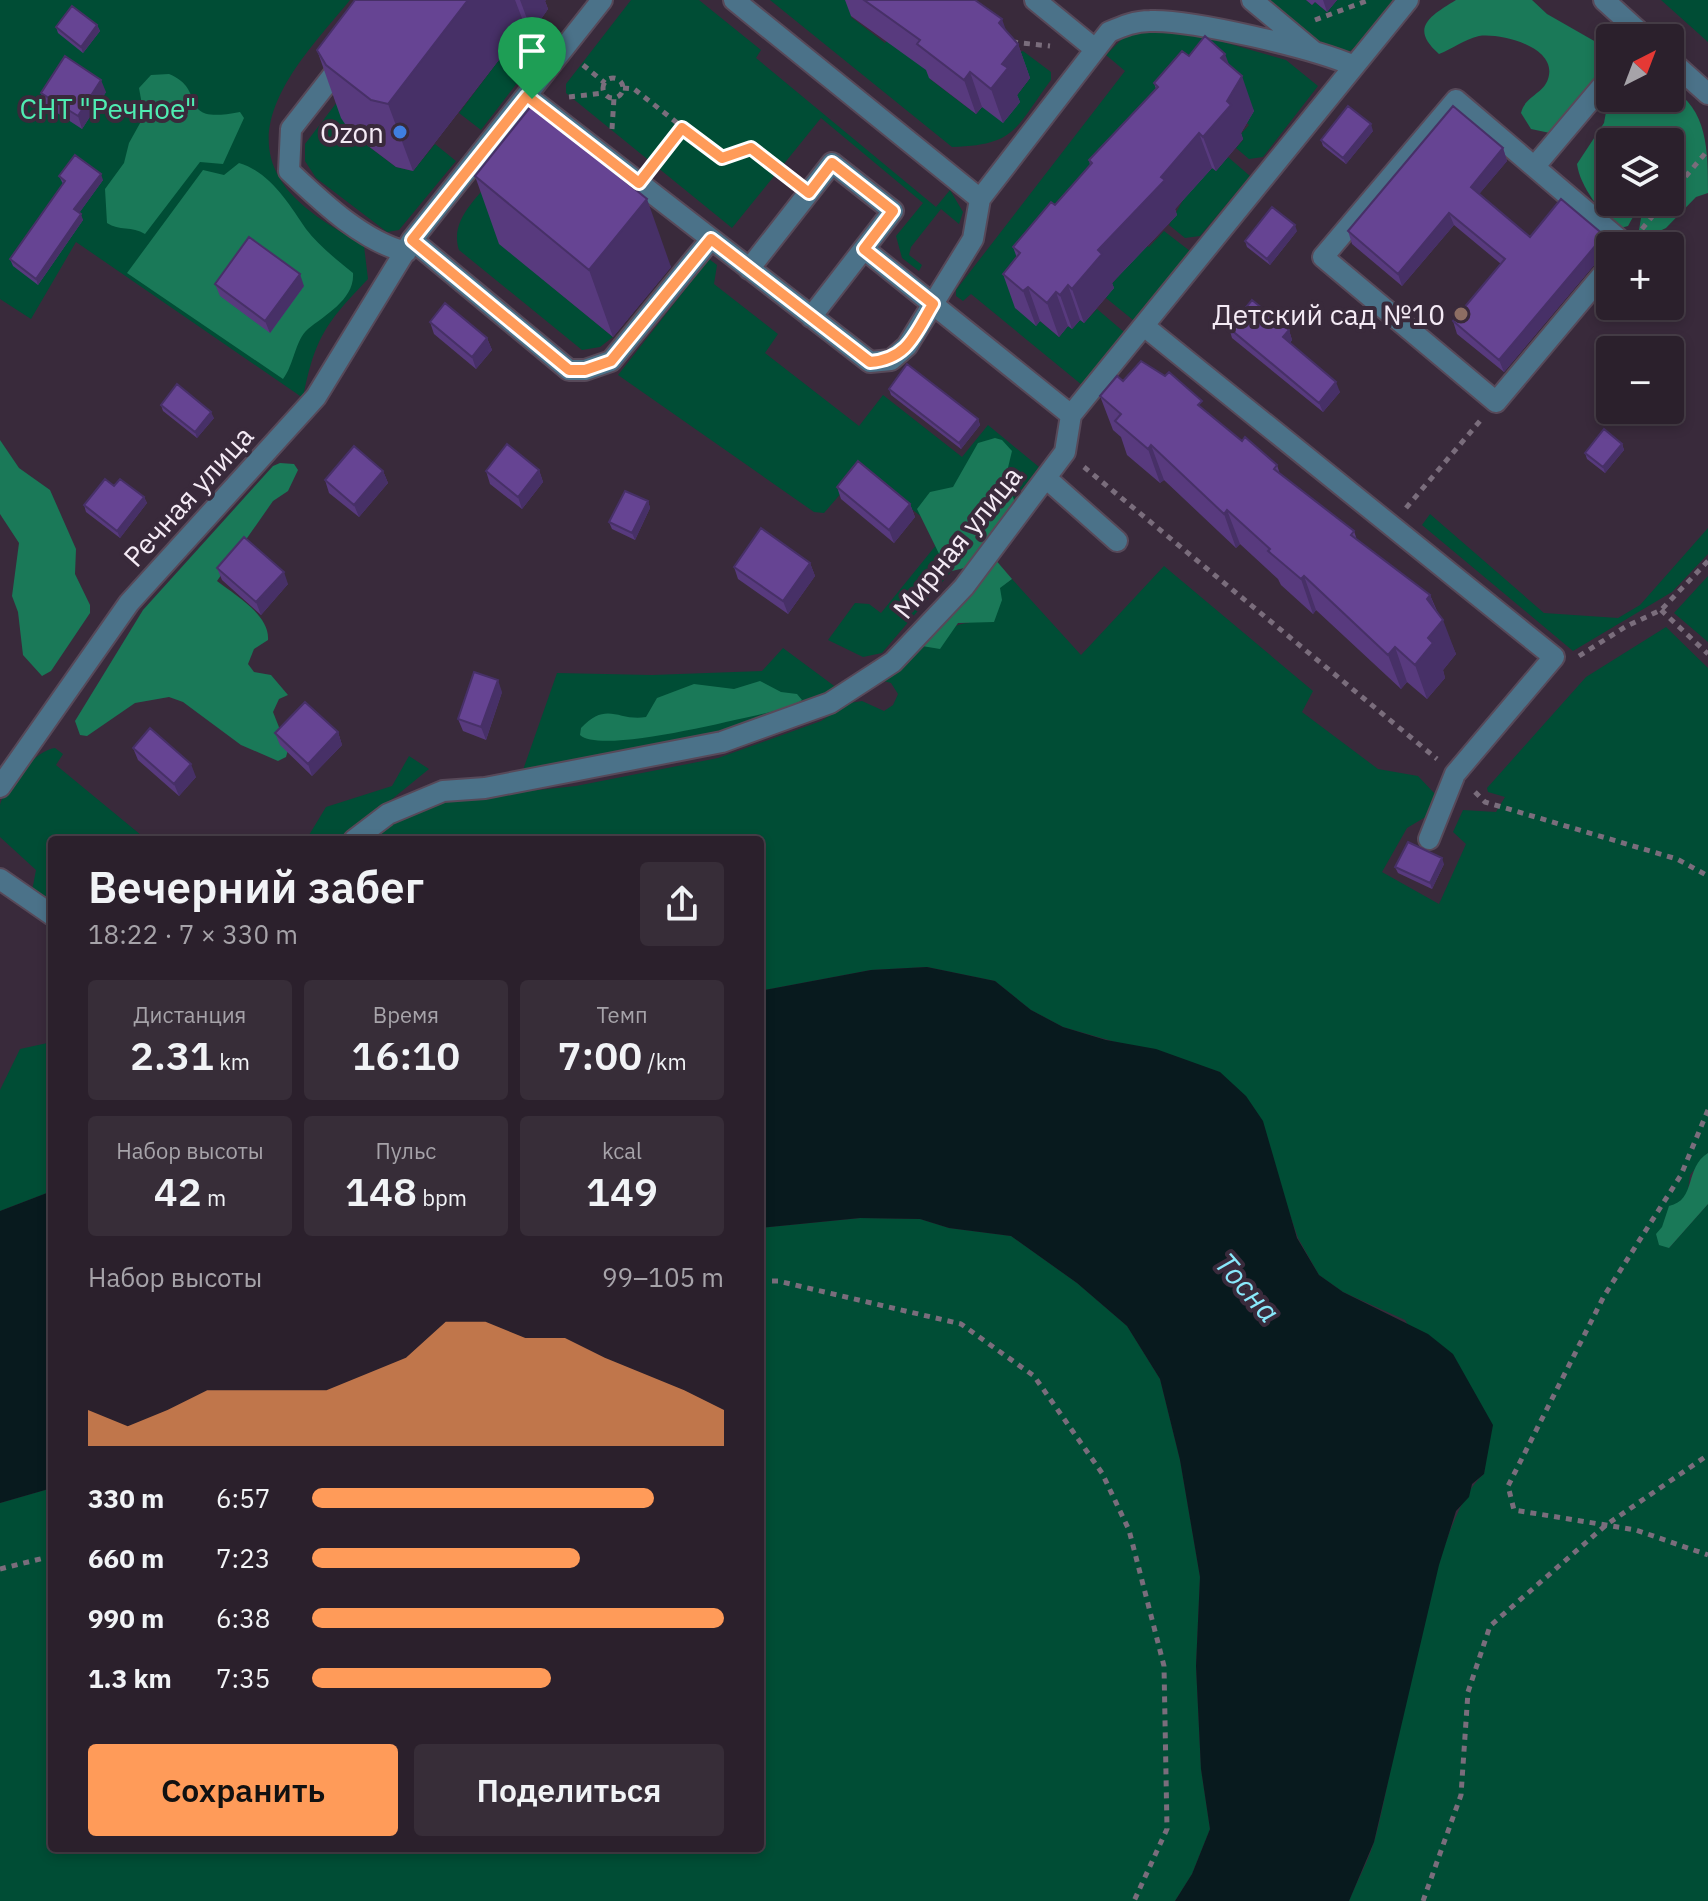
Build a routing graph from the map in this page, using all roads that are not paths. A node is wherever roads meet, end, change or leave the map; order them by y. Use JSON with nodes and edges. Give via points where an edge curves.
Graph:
{"nodes":[{"id":1,"x":602,"y":0,"type":"edge"},
{"id":2,"x":1035,"y":0,"type":"edge"},
{"id":3,"x":1252,"y":0,"type":"edge"},
{"id":4,"x":1408,"y":0,"type":"edge"},
{"id":5,"x":1604,"y":0,"type":"edge"},
{"id":6,"x":740,"y":2,"type":"edge"},
{"id":7,"x":1630,"y":24,"type":"edge"},
{"id":8,"x":355,"y":47,"type":"edge"},
{"id":9,"x":1095,"y":49,"type":"junction"},
{"id":10,"x":1316,"y":54,"type":"junction"},
{"id":11,"x":1354,"y":66,"type":"junction"},
{"id":12,"x":1684,"y":73,"type":"edge"},
{"id":13,"x":1596,"y":94,"type":"edge"},
{"id":14,"x":1708,"y":94,"type":"edge"},
{"id":15,"x":527,"y":96,"type":"junction"},
{"id":16,"x":1535,"y":166,"type":"junction"},
{"id":17,"x":980,"y":199,"type":"junction"},
{"id":18,"x":1613,"y":232,"type":"edge"},
{"id":19,"x":711,"y":239,"type":"junction"},
{"id":20,"x":409,"y":246,"type":"junction"},
{"id":21,"x":864,"y":249,"type":"junction"},
{"id":22,"x":749,"y":269,"type":"junction"},
{"id":23,"x":1596,"y":283,"type":"edge"},
{"id":24,"x":933,"y":304,"type":"junction"},
{"id":25,"x":811,"y":317,"type":"junction"},
{"id":26,"x":1144,"y":326,"type":"junction"},
{"id":27,"x":1071,"y":415,"type":"junction"},
{"id":28,"x":1046,"y":478,"type":"junction"},
{"id":29,"x":1117,"y":541,"type":"dead end"},
{"id":30,"x":0,"y":787,"type":"edge"},
{"id":31,"x":359,"y":836,"type":"edge"},
{"id":32,"x":1429,"y":839,"type":"dead end"},
{"id":33,"x":0,"y":879,"type":"edge"},
{"id":34,"x":48,"y":912,"type":"edge"}],
"edges":[{"from":1,"to":15,"type":"street","name":"Речная улица"},
{"from":2,"to":9,"type":"street"},
{"from":3,"to":10,"type":"street"},
{"from":4,"to":11,"type":"street"},
{"from":5,"to":7,"type":"street"},
{"from":6,"to":17,"type":"street"},
{"from":8,"to":20,"type":"street","via":[[291,129],[289,171],[326,205],[391,248]]},
{"from":9,"to":10,"type":"street","via":[[1109,32],[1153,20]]},
{"from":9,"to":17,"type":"street"},
{"from":10,"to":11,"type":"street"},
{"from":11,"to":26,"type":"street"},
{"from":12,"to":14,"type":"street"},
{"from":13,"to":16,"type":"street"},
{"from":15,"to":19,"type":"street"},
{"from":15,"to":20,"type":"street","name":"Речная улица"},
{"from":16,"to":18,"type":"street"},
{"from":16,"to":23,"type":"street","via":[[1456,100],[1323,257],[1496,402]]},
{"from":17,"to":24,"type":"street","via":[[973,239]]},
{"from":19,"to":20,"type":"street","via":[[611,361],[585,370],[569,370]]},
{"from":19,"to":22,"type":"street"},
{"from":20,"to":30,"type":"street","name":"Речная улица","via":[[316,397],[129,603]]},
{"from":21,"to":22,"type":"street","via":[[893,211],[832,163]]},
{"from":21,"to":24,"type":"street"},
{"from":21,"to":25,"type":"street"},
{"from":22,"to":25,"type":"street"},
{"from":24,"to":25,"type":"street","via":[[907,346],[891,360],[870,362]]},
{"from":24,"to":27,"type":"street"},
{"from":26,"to":27,"type":"street"},
{"from":26,"to":32,"type":"street","via":[[1554,657],[1455,774]]},
{"from":27,"to":28,"type":"street","name":"Мирная улица","via":[[1065,452]]},
{"from":28,"to":29,"type":"street"},
{"from":28,"to":31,"type":"street","name":"Мирная улица","via":[[964,587],[893,662],[830,703],[722,742],[543,778],[443,791],[388,814]]},
{"from":33,"to":34,"type":"street"}]}
